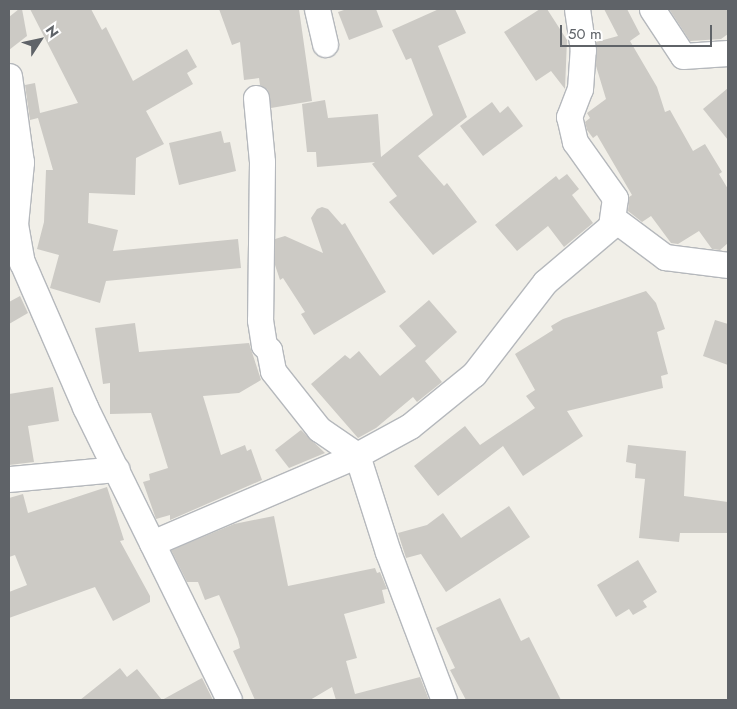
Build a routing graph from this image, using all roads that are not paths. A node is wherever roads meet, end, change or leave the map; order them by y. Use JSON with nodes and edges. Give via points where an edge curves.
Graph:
{"nodes":[{"id":1,"x":317,"y":9,"type":"edge"},
{"id":2,"x":577,"y":9,"type":"edge"},
{"id":3,"x":652,"y":9,"type":"edge"},
{"id":4,"x":325,"y":44,"type":"dead end"},
{"id":5,"x":728,"y":53,"type":"edge"},
{"id":6,"x":9,"y":76,"type":"edge"},
{"id":7,"x":256,"y":98,"type":"dead end"},
{"id":8,"x":614,"y":219,"type":"junction"},
{"id":9,"x":12,"y":225,"type":"edge"},
{"id":10,"x":728,"y":265,"type":"edge"},
{"id":11,"x":357,"y":455,"type":"junction"},
{"id":12,"x":117,"y":469,"type":"junction"},
{"id":13,"x":9,"y":479,"type":"edge"},
{"id":14,"x":152,"y":543,"type":"junction"},
{"id":15,"x":229,"y":700,"type":"edge"},
{"id":16,"x":444,"y":700,"type":"edge"}],
"edges":[{"from":1,"to":4,"type":"street"},
{"from":2,"to":8,"type":"street","via":[[583,50],[580,89],[569,116],[575,142],[615,198]]},
{"from":3,"to":5,"type":"street","via":[[683,56]]},
{"from":6,"to":9,"type":"street","via":[[21,162]]},
{"from":7,"to":11,"type":"street","via":[[262,162],[260,320],[264,345],[273,371],[319,430]]},
{"from":8,"to":10,"type":"street","via":[[665,257]]},
{"from":8,"to":11,"type":"street","via":[[611,226],[545,282],[474,374],[410,426]]},
{"from":9,"to":12,"type":"street","via":[[26,270],[85,407]]},
{"from":11,"to":14,"type":"street"},
{"from":11,"to":16,"type":"street","via":[[388,552]]},
{"from":12,"to":13,"type":"street"},
{"from":12,"to":14,"type":"street"},
{"from":14,"to":15,"type":"street"}]}
